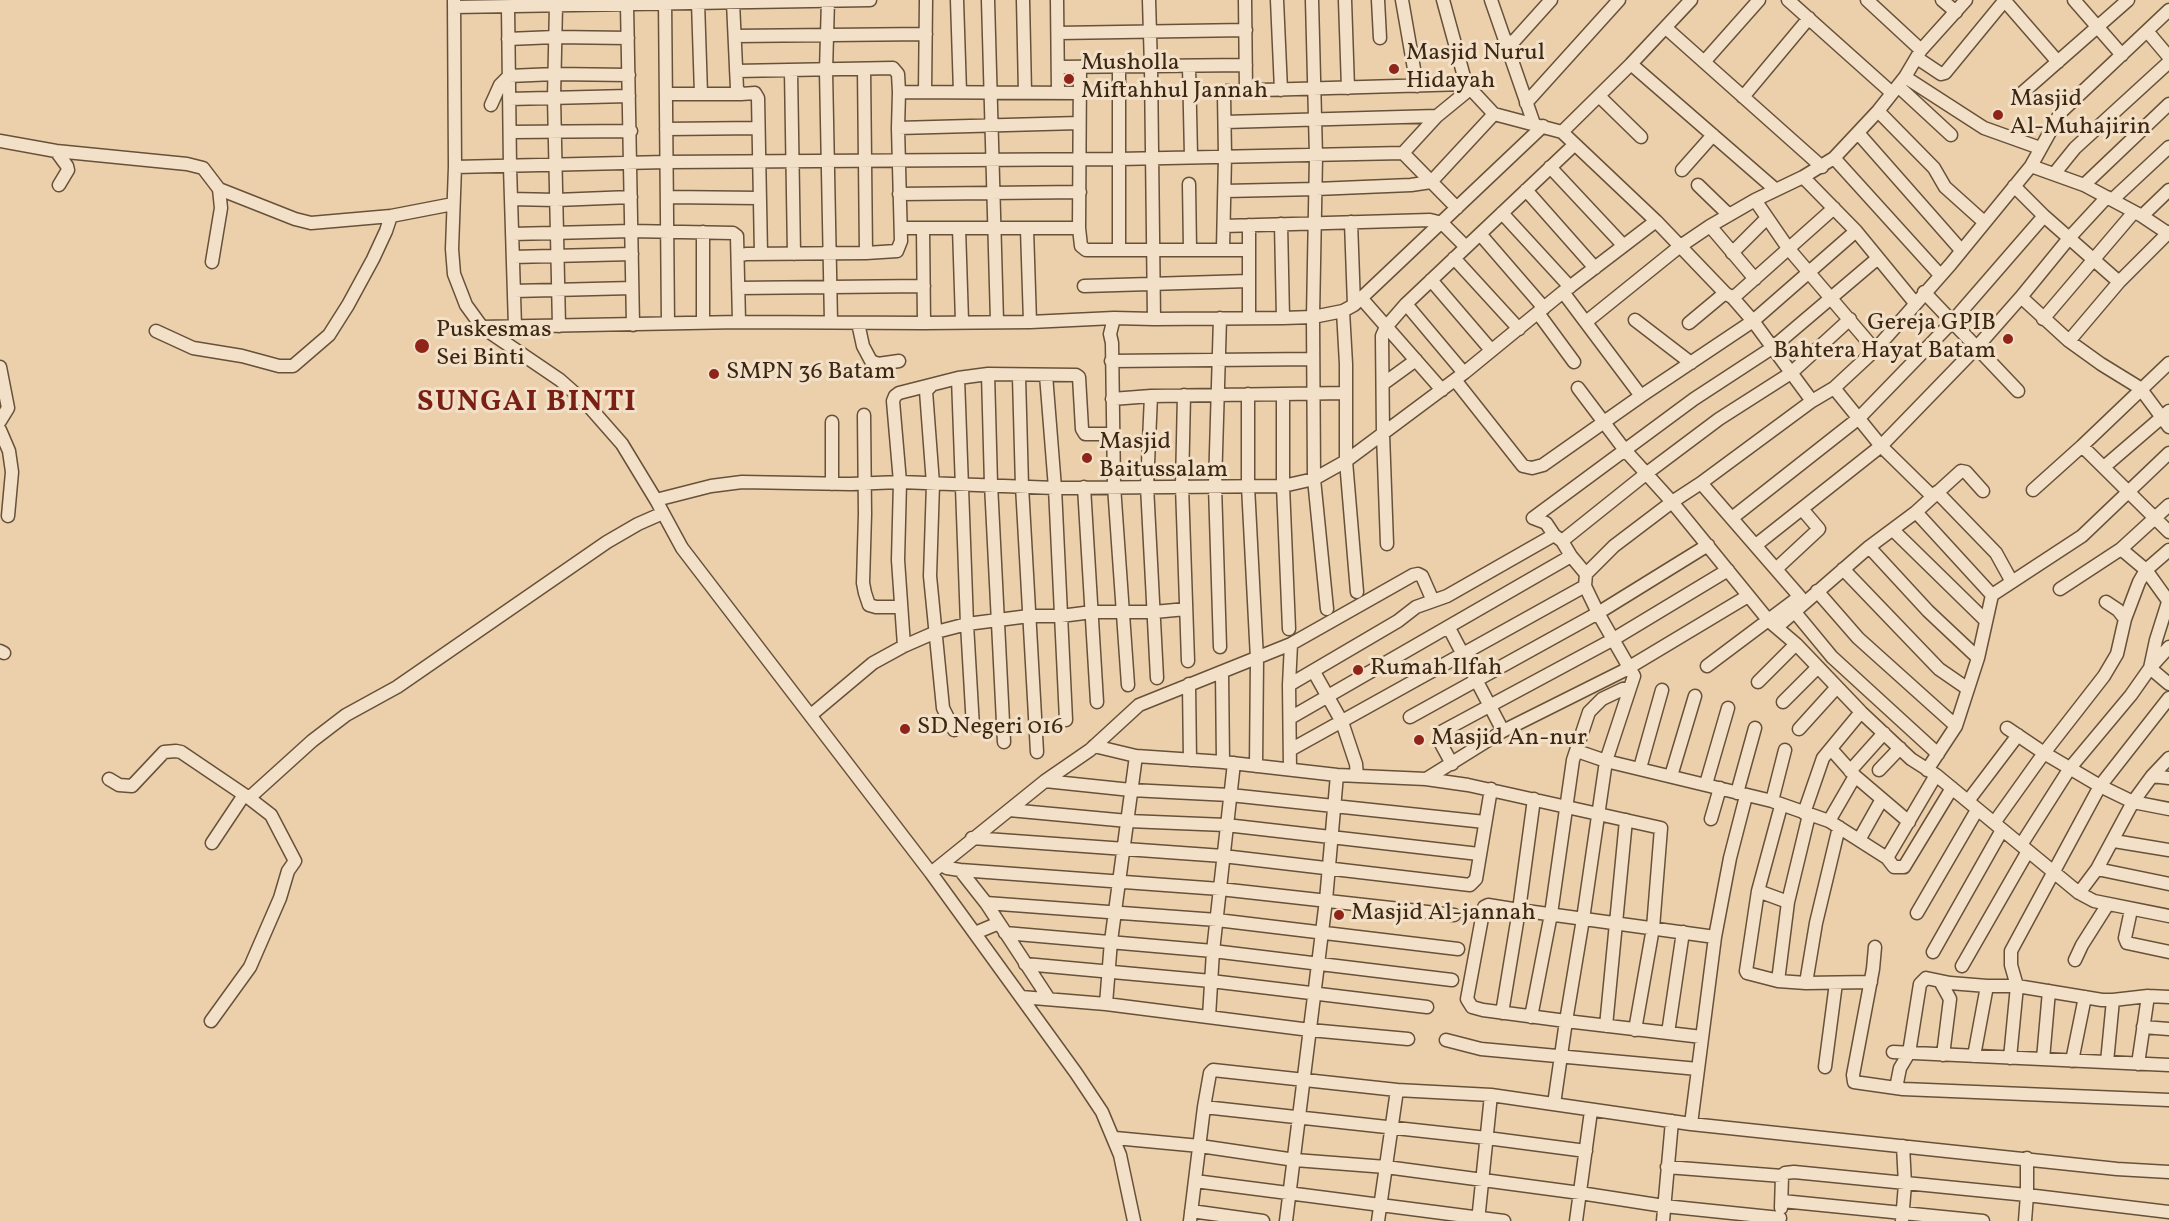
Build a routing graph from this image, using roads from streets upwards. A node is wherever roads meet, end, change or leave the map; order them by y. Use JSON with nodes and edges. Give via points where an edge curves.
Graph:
{"nodes":[{"id":1,"x":828,"y":0,"type":"edge"},
{"id":2,"x":870,"y":0,"type":"edge"},
{"id":3,"x":926,"y":0,"type":"edge"},
{"id":4,"x":957,"y":0,"type":"edge"},
{"id":5,"x":988,"y":0,"type":"edge"},
{"id":6,"x":1023,"y":0,"type":"edge"},
{"id":7,"x":1058,"y":0,"type":"edge"},
{"id":8,"x":1149,"y":0,"type":"edge"},
{"id":9,"x":1245,"y":0,"type":"edge"},
{"id":10,"x":1277,"y":0,"type":"edge"},
{"id":11,"x":1312,"y":0,"type":"edge"},
{"id":12,"x":1345,"y":0,"type":"edge"},
{"id":13,"x":1378,"y":0,"type":"edge"},
{"id":14,"x":1402,"y":0,"type":"edge"},
{"id":15,"x":1443,"y":0,"type":"edge"},
{"id":16,"x":1491,"y":0,"type":"edge"},
{"id":17,"x":1619,"y":0,"type":"edge"},
{"id":18,"x":1691,"y":0,"type":"edge"},
{"id":19,"x":1759,"y":0,"type":"edge"},
{"id":20,"x":1788,"y":0,"type":"edge"},
{"id":21,"x":1867,"y":0,"type":"edge"},
{"id":22,"x":1942,"y":0,"type":"edge"},
{"id":23,"x":1966,"y":0,"type":"edge"},
{"id":24,"x":2005,"y":0,"type":"edge"},
{"id":25,"x":2074,"y":0,"type":"edge"},
{"id":26,"x":2128,"y":0,"type":"edge"},
{"id":27,"x":2165,"y":0,"type":"edge"},
{"id":28,"x":665,"y":1,"type":"edge"},
{"id":29,"x":698,"y":2,"type":"junction"},
{"id":30,"x":733,"y":2,"type":"junction"},
{"id":31,"x":1547,"y":2,"type":"edge"},
{"id":32,"x":454,"y":4,"type":"edge"},
{"id":33,"x":556,"y":5,"type":"junction"},
{"id":34,"x":627,"y":5,"type":"junction"},
{"id":35,"x":2169,"y":5,"type":"edge"},
{"id":36,"x":508,"y":7,"type":"junction"},
{"id":37,"x":2169,"y":10,"type":"edge"},
{"id":38,"x":1956,"y":12,"type":"junction"},
{"id":39,"x":1809,"y":18,"type":"junction"},
{"id":40,"x":2099,"y":26,"type":"junction"},
{"id":41,"x":1666,"y":28,"type":"junction"},
{"id":42,"x":1246,"y":30,"type":"junction"},
{"id":43,"x":2147,"y":31,"type":"junction"},
{"id":44,"x":1150,"y":32,"type":"junction"},
{"id":45,"x":1058,"y":33,"type":"junction"},
{"id":46,"x":926,"y":34,"type":"junction"},
{"id":47,"x":827,"y":35,"type":"junction"},
{"id":48,"x":735,"y":36,"type":"junction"},
{"id":49,"x":555,"y":37,"type":"junction"},
{"id":50,"x":628,"y":38,"type":"junction"},
{"id":51,"x":1380,"y":38,"type":"dead end"},
{"id":52,"x":508,"y":39,"type":"junction"},
{"id":53,"x":1506,"y":44,"type":"junction"},
{"id":54,"x":1919,"y":54,"type":"junction"},
{"id":55,"x":2122,"y":55,"type":"junction"},
{"id":56,"x":2169,"y":57,"type":"edge"},
{"id":57,"x":1704,"y":62,"type":"junction"},
{"id":58,"x":2058,"y":62,"type":"junction"},
{"id":59,"x":2169,"y":62,"type":"edge"},
{"id":60,"x":1631,"y":64,"type":"junction"},
{"id":61,"x":1246,"y":65,"type":"junction"},
{"id":62,"x":1119,"y":66,"type":"junction"},
{"id":63,"x":1189,"y":66,"type":"junction"},
{"id":64,"x":1059,"y":67,"type":"junction"},
{"id":65,"x":1080,"y":67,"type":"junction"},
{"id":66,"x":1151,"y":67,"type":"junction"},
{"id":67,"x":864,"y":69,"type":"junction"},
{"id":68,"x":736,"y":71,"type":"junction"},
{"id":69,"x":791,"y":71,"type":"junction"},
{"id":70,"x":826,"y":71,"type":"junction"},
{"id":71,"x":555,"y":74,"type":"junction"},
{"id":72,"x":629,"y":75,"type":"junction"},
{"id":73,"x":509,"y":76,"type":"junction"},
{"id":74,"x":1899,"y":85,"type":"junction"},
{"id":75,"x":1417,"y":86,"type":"junction"},
{"id":76,"x":1468,"y":86,"type":"junction"},
{"id":77,"x":1348,"y":88,"type":"junction"},
{"id":78,"x":1246,"y":90,"type":"junction"},
{"id":79,"x":1281,"y":90,"type":"junction"},
{"id":80,"x":1313,"y":90,"type":"junction"},
{"id":81,"x":899,"y":92,"type":"junction"},
{"id":82,"x":925,"y":92,"type":"junction"},
{"id":83,"x":960,"y":92,"type":"junction"},
{"id":84,"x":990,"y":92,"type":"junction"},
{"id":85,"x":1025,"y":92,"type":"junction"},
{"id":86,"x":1058,"y":92,"type":"junction"},
{"id":87,"x":1080,"y":93,"type":"junction"},
{"id":88,"x":666,"y":94,"type":"junction"},
{"id":89,"x":701,"y":94,"type":"junction"},
{"id":90,"x":741,"y":94,"type":"junction"},
{"id":91,"x":2021,"y":94,"type":"dead end"},
{"id":92,"x":629,"y":96,"type":"junction"},
{"id":93,"x":1599,"y":96,"type":"junction"},
{"id":94,"x":554,"y":97,"type":"junction"},
{"id":95,"x":1743,"y":97,"type":"junction"},
{"id":96,"x":509,"y":99,"type":"junction"},
{"id":97,"x":1526,"y":103,"type":"junction"},
{"id":98,"x":2169,"y":104,"type":"edge"},
{"id":99,"x":491,"y":105,"type":"dead end"},
{"id":100,"x":1878,"y":111,"type":"junction"},
{"id":101,"x":1494,"y":114,"type":"junction"},
{"id":102,"x":1437,"y":117,"type":"junction"},
{"id":103,"x":1316,"y":120,"type":"junction"},
{"id":104,"x":1225,"y":122,"type":"junction"},
{"id":105,"x":1080,"y":123,"type":"junction"},
{"id":106,"x":990,"y":124,"type":"junction"},
{"id":107,"x":1539,"y":125,"type":"junction"},
{"id":108,"x":758,"y":128,"type":"junction"},
{"id":109,"x":898,"y":128,"type":"junction"},
{"id":110,"x":666,"y":129,"type":"junction"},
{"id":111,"x":631,"y":131,"type":"junction"},
{"id":112,"x":510,"y":132,"type":"junction"},
{"id":113,"x":556,"y":132,"type":"junction"},
{"id":114,"x":1562,"y":132,"type":"junction"},
{"id":115,"x":1858,"y":133,"type":"junction"},
{"id":116,"x":1713,"y":135,"type":"junction"},
{"id":117,"x":1951,"y":135,"type":"dead end"},
{"id":118,"x":1641,"y":137,"type":"dead end"},
{"id":119,"x":0,"y":141,"type":"edge"},
{"id":120,"x":1574,"y":145,"type":"junction"},
{"id":121,"x":2169,"y":147,"type":"edge"},
{"id":122,"x":2040,"y":148,"type":"junction"},
{"id":123,"x":56,"y":152,"type":"junction"},
{"id":124,"x":1403,"y":153,"type":"junction"},
{"id":125,"x":1191,"y":156,"type":"junction"},
{"id":126,"x":1225,"y":156,"type":"junction"},
{"id":127,"x":1316,"y":156,"type":"junction"},
{"id":128,"x":1152,"y":158,"type":"junction"},
{"id":129,"x":1834,"y":158,"type":"junction"},
{"id":130,"x":991,"y":159,"type":"junction"},
{"id":131,"x":1080,"y":159,"type":"junction"},
{"id":132,"x":1119,"y":159,"type":"junction"},
{"id":133,"x":758,"y":161,"type":"junction"},
{"id":134,"x":865,"y":161,"type":"junction"},
{"id":135,"x":899,"y":161,"type":"junction"},
{"id":136,"x":666,"y":162,"type":"junction"},
{"id":137,"x":792,"y":163,"type":"junction"},
{"id":138,"x":827,"y":163,"type":"junction"},
{"id":139,"x":630,"y":164,"type":"junction"},
{"id":140,"x":556,"y":166,"type":"junction"},
{"id":141,"x":1822,"y":166,"type":"junction"},
{"id":142,"x":2031,"y":166,"type":"junction"},
{"id":143,"x":455,"y":167,"type":"junction"},
{"id":144,"x":510,"y":167,"type":"junction"},
{"id":145,"x":1550,"y":167,"type":"junction"},
{"id":146,"x":1682,"y":170,"type":"dead end"},
{"id":147,"x":2054,"y":174,"type":"junction"},
{"id":148,"x":1803,"y":177,"type":"junction"},
{"id":149,"x":1431,"y":182,"type":"junction"},
{"id":150,"x":1189,"y":184,"type":"dead end"},
{"id":151,"x":59,"y":185,"type":"dead end"},
{"id":152,"x":1698,"y":185,"type":"dead end"},
{"id":153,"x":2084,"y":185,"type":"junction"},
{"id":154,"x":2014,"y":186,"type":"junction"},
{"id":155,"x":219,"y":189,"type":"junction"},
{"id":156,"x":1316,"y":189,"type":"junction"},
{"id":157,"x":1526,"y":190,"type":"junction"},
{"id":158,"x":1776,"y":190,"type":"junction"},
{"id":159,"x":2169,"y":190,"type":"edge"},
{"id":160,"x":1225,"y":191,"type":"junction"},
{"id":161,"x":1080,"y":192,"type":"junction"},
{"id":162,"x":992,"y":193,"type":"junction"},
{"id":163,"x":899,"y":194,"type":"junction"},
{"id":164,"x":631,"y":197,"type":"junction"},
{"id":165,"x":667,"y":197,"type":"junction"},
{"id":166,"x":758,"y":198,"type":"junction"},
{"id":167,"x":511,"y":199,"type":"junction"},
{"id":168,"x":2109,"y":199,"type":"junction"},
{"id":169,"x":556,"y":200,"type":"junction"},
{"id":170,"x":1755,"y":200,"type":"junction"},
{"id":171,"x":453,"y":204,"type":"junction"},
{"id":172,"x":1457,"y":208,"type":"junction"},
{"id":173,"x":1834,"y":208,"type":"junction"},
{"id":174,"x":1502,"y":213,"type":"junction"},
{"id":175,"x":2138,"y":214,"type":"junction"},
{"id":176,"x":1729,"y":215,"type":"junction"},
{"id":177,"x":391,"y":216,"type":"junction"},
{"id":178,"x":2044,"y":216,"type":"junction"},
{"id":179,"x":1767,"y":218,"type":"junction"},
{"id":180,"x":1656,"y":221,"type":"junction"},
{"id":181,"x":1351,"y":222,"type":"junction"},
{"id":182,"x":1984,"y":222,"type":"junction"},
{"id":183,"x":1316,"y":223,"type":"junction"},
{"id":184,"x":1442,"y":223,"type":"junction"},
{"id":185,"x":1281,"y":224,"type":"junction"},
{"id":186,"x":1224,"y":225,"type":"junction"},
{"id":187,"x":1249,"y":225,"type":"junction"},
{"id":188,"x":1710,"y":226,"type":"junction"},
{"id":189,"x":901,"y":228,"type":"junction"},
{"id":190,"x":959,"y":228,"type":"junction"},
{"id":191,"x":993,"y":228,"type":"junction"},
{"id":192,"x":1080,"y":228,"type":"junction"},
{"id":193,"x":923,"y":229,"type":"junction"},
{"id":194,"x":1027,"y":229,"type":"junction"},
{"id":195,"x":631,"y":231,"type":"junction"},
{"id":196,"x":1856,"y":231,"type":"junction"},
{"id":197,"x":703,"y":232,"type":"junction"},
{"id":198,"x":667,"y":233,"type":"junction"},
{"id":199,"x":2169,"y":233,"type":"edge"},
{"id":200,"x":512,"y":234,"type":"junction"},
{"id":201,"x":558,"y":234,"type":"junction"},
{"id":202,"x":1479,"y":234,"type":"junction"},
{"id":203,"x":2070,"y":237,"type":"junction"},
{"id":204,"x":1623,"y":245,"type":"junction"},
{"id":205,"x":1466,"y":247,"type":"junction"},
{"id":206,"x":1679,"y":247,"type":"junction"},
{"id":207,"x":1788,"y":248,"type":"junction"},
{"id":208,"x":1190,"y":249,"type":"junction"},
{"id":209,"x":1223,"y":249,"type":"junction"},
{"id":210,"x":1119,"y":250,"type":"junction"},
{"id":211,"x":1154,"y":250,"type":"junction"},
{"id":212,"x":1248,"y":250,"type":"junction"},
{"id":213,"x":1961,"y":250,"type":"junction"},
{"id":214,"x":830,"y":253,"type":"junction"},
{"id":215,"x":866,"y":253,"type":"junction"},
{"id":216,"x":1732,"y":253,"type":"junction"},
{"id":217,"x":632,"y":254,"type":"junction"},
{"id":218,"x":760,"y":254,"type":"junction"},
{"id":219,"x":794,"y":254,"type":"junction"},
{"id":220,"x":557,"y":256,"type":"junction"},
{"id":221,"x":738,"y":256,"type":"junction"},
{"id":222,"x":513,"y":257,"type":"junction"},
{"id":223,"x":1454,"y":258,"type":"junction"},
{"id":224,"x":1878,"y":258,"type":"junction"},
{"id":225,"x":2094,"y":259,"type":"junction"},
{"id":226,"x":212,"y":262,"type":"dead end"},
{"id":227,"x":1595,"y":268,"type":"junction"},
{"id":228,"x":1809,"y":273,"type":"junction"},
{"id":229,"x":1940,"y":274,"type":"junction"},
{"id":230,"x":1755,"y":279,"type":"junction"},
{"id":231,"x":1431,"y":280,"type":"junction"},
{"id":232,"x":1248,"y":281,"type":"junction"},
{"id":233,"x":2120,"y":282,"type":"junction"},
{"id":234,"x":1152,"y":284,"type":"junction"},
{"id":235,"x":830,"y":286,"type":"junction"},
{"id":236,"x":924,"y":286,"type":"junction"},
{"id":237,"x":1084,"y":286,"type":"dead end"},
{"id":238,"x":632,"y":288,"type":"junction"},
{"id":239,"x":738,"y":288,"type":"junction"},
{"id":240,"x":1567,"y":289,"type":"junction"},
{"id":241,"x":514,"y":291,"type":"junction"},
{"id":242,"x":558,"y":291,"type":"junction"},
{"id":243,"x":1924,"y":292,"type":"junction"},
{"id":244,"x":1729,"y":296,"type":"junction"},
{"id":245,"x":2021,"y":297,"type":"junction"},
{"id":246,"x":1830,"y":298,"type":"junction"},
{"id":247,"x":1915,"y":303,"type":"junction"},
{"id":248,"x":1406,"y":304,"type":"junction"},
{"id":249,"x":1353,"y":305,"type":"junction"},
{"id":250,"x":1541,"y":311,"type":"junction"},
{"id":251,"x":1313,"y":317,"type":"junction"},
{"id":252,"x":1113,"y":318,"type":"junction"},
{"id":253,"x":1220,"y":318,"type":"junction"},
{"id":254,"x":1249,"y":318,"type":"junction"},
{"id":255,"x":1282,"y":318,"type":"junction"},
{"id":256,"x":1154,"y":319,"type":"junction"},
{"id":257,"x":1850,"y":319,"type":"junction"},
{"id":258,"x":2043,"y":319,"type":"junction"},
{"id":259,"x":1635,"y":320,"type":"dead end"},
{"id":260,"x":962,"y":321,"type":"junction"},
{"id":261,"x":997,"y":321,"type":"junction"},
{"id":262,"x":1753,"y":321,"type":"junction"},
{"id":263,"x":703,"y":322,"type":"junction"},
{"id":264,"x":739,"y":322,"type":"junction"},
{"id":265,"x":831,"y":322,"type":"junction"},
{"id":266,"x":924,"y":322,"type":"junction"},
{"id":267,"x":1030,"y":322,"type":"junction"},
{"id":268,"x":1587,"y":322,"type":"junction"},
{"id":269,"x":1689,"y":322,"type":"dead end"},
{"id":270,"x":1952,"y":322,"type":"junction"},
{"id":271,"x":668,"y":323,"type":"junction"},
{"id":272,"x":858,"y":323,"type":"junction"},
{"id":273,"x":633,"y":325,"type":"junction"},
{"id":274,"x":559,"y":326,"type":"junction"},
{"id":275,"x":482,"y":327,"type":"junction"},
{"id":276,"x":515,"y":327,"type":"junction"},
{"id":277,"x":1386,"y":327,"type":"junction"},
{"id":278,"x":1519,"y":329,"type":"junction"},
{"id":279,"x":156,"y":331,"type":"dead end"},
{"id":280,"x":2069,"y":341,"type":"junction"},
{"id":281,"x":1977,"y":347,"type":"junction"},
{"id":282,"x":1772,"y":348,"type":"junction"},
{"id":283,"x":1491,"y":350,"type":"junction"},
{"id":284,"x":1875,"y":350,"type":"junction"},
{"id":285,"x":1313,"y":359,"type":"junction"},
{"id":286,"x":1218,"y":360,"type":"junction"},
{"id":287,"x":1416,"y":360,"type":"junction"},
{"id":288,"x":899,"y":361,"type":"dead end"},
{"id":289,"x":1111,"y":361,"type":"junction"},
{"id":290,"x":1574,"y":362,"type":"dead end"},
{"id":291,"x":1691,"y":363,"type":"junction"},
{"id":292,"x":2169,"y":363,"type":"edge"},
{"id":293,"x":0,"y":367,"type":"edge"},
{"id":294,"x":1791,"y":373,"type":"junction"},
{"id":295,"x":988,"y":374,"type":"junction"},
{"id":296,"x":1016,"y":375,"type":"junction"},
{"id":297,"x":1046,"y":375,"type":"junction"},
{"id":298,"x":1459,"y":377,"type":"junction"},
{"id":299,"x":958,"y":378,"type":"junction"},
{"id":300,"x":1383,"y":384,"type":"junction"},
{"id":301,"x":931,"y":386,"type":"junction"},
{"id":302,"x":1578,"y":388,"type":"dead end"},
{"id":303,"x":1834,"y":388,"type":"junction"},
{"id":304,"x":2140,"y":388,"type":"junction"},
{"id":305,"x":1442,"y":390,"type":"junction"},
{"id":306,"x":2018,"y":390,"type":"dead end"},
{"id":307,"x":1312,"y":393,"type":"junction"},
{"id":308,"x":1346,"y":393,"type":"junction"},
{"id":309,"x":1217,"y":394,"type":"junction"},
{"id":310,"x":1248,"y":394,"type":"junction"},
{"id":311,"x":1283,"y":394,"type":"junction"},
{"id":312,"x":1184,"y":395,"type":"junction"},
{"id":313,"x":1151,"y":396,"type":"junction"},
{"id":314,"x":1641,"y":396,"type":"junction"},
{"id":315,"x":1112,"y":399,"type":"junction"},
{"id":316,"x":1812,"y":401,"type":"junction"},
{"id":317,"x":864,"y":415,"type":"dead end"},
{"id":318,"x":1859,"y":418,"type":"junction"},
{"id":319,"x":2167,"y":418,"type":"edge"},
{"id":320,"x":0,"y":421,"type":"edge"},
{"id":321,"x":832,"y":422,"type":"dead end"},
{"id":322,"x":1603,"y":423,"type":"junction"},
{"id":323,"x":0,"y":430,"type":"edge"},
{"id":324,"x":1112,"y":434,"type":"junction"},
{"id":325,"x":1383,"y":434,"type":"junction"},
{"id":326,"x":1881,"y":446,"type":"junction"},
{"id":327,"x":2082,"y":446,"type":"junction"},
{"id":328,"x":1624,"y":449,"type":"junction"},
{"id":329,"x":2169,"y":453,"type":"edge"},
{"id":330,"x":1346,"y":461,"type":"junction"},
{"id":331,"x":2104,"y":467,"type":"junction"},
{"id":332,"x":1647,"y":472,"type":"junction"},
{"id":333,"x":1314,"y":479,"type":"junction"},
{"id":334,"x":900,"y":482,"type":"junction"},
{"id":335,"x":1701,"y":483,"type":"junction"},
{"id":336,"x":832,"y":484,"type":"junction"},
{"id":337,"x":865,"y":484,"type":"junction"},
{"id":338,"x":933,"y":484,"type":"junction"},
{"id":339,"x":991,"y":484,"type":"junction"},
{"id":340,"x":962,"y":485,"type":"junction"},
{"id":341,"x":1022,"y":486,"type":"junction"},
{"id":342,"x":1114,"y":486,"type":"junction"},
{"id":343,"x":1147,"y":486,"type":"junction"},
{"id":344,"x":1182,"y":486,"type":"junction"},
{"id":345,"x":1215,"y":486,"type":"junction"},
{"id":346,"x":1248,"y":486,"type":"junction"},
{"id":347,"x":1283,"y":486,"type":"junction"},
{"id":348,"x":1084,"y":487,"type":"junction"},
{"id":349,"x":1055,"y":488,"type":"junction"},
{"id":350,"x":2033,"y":490,"type":"dead end"},
{"id":351,"x":1983,"y":491,"type":"dead end"},
{"id":352,"x":2128,"y":491,"type":"junction"},
{"id":353,"x":1935,"y":494,"type":"junction"},
{"id":354,"x":656,"y":500,"type":"junction"},
{"id":355,"x":1672,"y":502,"type":"junction"},
{"id":356,"x":2169,"y":505,"type":"edge"},
{"id":357,"x":1802,"y":509,"type":"junction"},
{"id":358,"x":663,"y":513,"type":"junction"},
{"id":359,"x":1916,"y":513,"type":"junction"},
{"id":360,"x":8,"y":516,"type":"dead end"},
{"id":361,"x":1732,"y":518,"type":"junction"},
{"id":362,"x":2155,"y":519,"type":"junction"},
{"id":363,"x":1893,"y":530,"type":"junction"},
{"id":364,"x":2169,"y":532,"type":"edge"},
{"id":365,"x":1558,"y":538,"type":"junction"},
{"id":366,"x":1387,"y":544,"type":"dead end"},
{"id":367,"x":1708,"y":544,"type":"junction"},
{"id":368,"x":1873,"y":544,"type":"junction"},
{"id":369,"x":1755,"y":545,"type":"junction"},
{"id":370,"x":2121,"y":549,"type":"junction"},
{"id":371,"x":2169,"y":550,"type":"edge"},
{"id":372,"x":1571,"y":556,"type":"junction"},
{"id":373,"x":1776,"y":569,"type":"junction"},
{"id":374,"x":1843,"y":569,"type":"junction"},
{"id":375,"x":1728,"y":570,"type":"junction"},
{"id":376,"x":2145,"y":570,"type":"junction"},
{"id":377,"x":1586,"y":580,"type":"junction"},
{"id":378,"x":2012,"y":582,"type":"junction"},
{"id":379,"x":2060,"y":589,"type":"dead end"},
{"id":380,"x":1817,"y":591,"type":"junction"},
{"id":381,"x":1357,"y":592,"type":"dead end"},
{"id":382,"x":1992,"y":595,"type":"junction"},
{"id":383,"x":1748,"y":596,"type":"junction"},
{"id":384,"x":1800,"y":597,"type":"junction"},
{"id":385,"x":1433,"y":601,"type":"junction"},
{"id":386,"x":2169,"y":601,"type":"edge"},
{"id":387,"x":2106,"y":602,"type":"dead end"},
{"id":388,"x":901,"y":607,"type":"junction"},
{"id":389,"x":1186,"y":609,"type":"junction"},
{"id":390,"x":1327,"y":609,"type":"dead end"},
{"id":391,"x":1794,"y":611,"type":"junction"},
{"id":392,"x":1092,"y":612,"type":"junction"},
{"id":393,"x":1154,"y":612,"type":"junction"},
{"id":394,"x":1124,"y":613,"type":"junction"},
{"id":395,"x":1598,"y":613,"type":"junction"},
{"id":396,"x":1029,"y":616,"type":"junction"},
{"id":397,"x":1062,"y":616,"type":"junction"},
{"id":398,"x":998,"y":619,"type":"junction"},
{"id":399,"x":2125,"y":619,"type":"junction"},
{"id":400,"x":1986,"y":621,"type":"junction"},
{"id":401,"x":967,"y":624,"type":"junction"},
{"id":402,"x":1773,"y":624,"type":"junction"},
{"id":403,"x":1289,"y":628,"type":"dead end"},
{"id":404,"x":1449,"y":628,"type":"junction"},
{"id":405,"x":936,"y":632,"type":"junction"},
{"id":406,"x":1612,"y":640,"type":"junction"},
{"id":407,"x":1291,"y":644,"type":"junction"},
{"id":408,"x":1796,"y":644,"type":"junction"},
{"id":409,"x":904,"y":646,"type":"junction"},
{"id":410,"x":2169,"y":646,"type":"edge"},
{"id":411,"x":1220,"y":647,"type":"dead end"},
{"id":412,"x":1462,"y":653,"type":"junction"},
{"id":413,"x":1978,"y":658,"type":"junction"},
{"id":414,"x":1257,"y":659,"type":"junction"},
{"id":415,"x":1188,"y":661,"type":"dead end"},
{"id":416,"x":1707,"y":666,"type":"dead end"},
{"id":417,"x":1629,"y":667,"type":"junction"},
{"id":418,"x":1818,"y":667,"type":"junction"},
{"id":419,"x":2150,"y":668,"type":"junction"},
{"id":420,"x":1222,"y":672,"type":"junction"},
{"id":421,"x":1314,"y":672,"type":"junction"},
{"id":422,"x":1156,"y":678,"type":"dead end"},
{"id":423,"x":1476,"y":680,"type":"junction"},
{"id":424,"x":1758,"y":682,"type":"dead end"},
{"id":425,"x":1189,"y":684,"type":"junction"},
{"id":426,"x":2169,"y":684,"type":"edge"},
{"id":427,"x":1128,"y":685,"type":"dead end"},
{"id":428,"x":1289,"y":685,"type":"junction"},
{"id":429,"x":1837,"y":687,"type":"junction"},
{"id":430,"x":1630,"y":688,"type":"junction"},
{"id":431,"x":1968,"y":689,"type":"junction"},
{"id":432,"x":1662,"y":690,"type":"dead end"},
{"id":433,"x":1327,"y":696,"type":"junction"},
{"id":434,"x":1695,"y":696,"type":"dead end"},
{"id":435,"x":2169,"y":698,"type":"edge"},
{"id":436,"x":1097,"y":702,"type":"dead end"},
{"id":437,"x":1783,"y":702,"type":"dead end"},
{"id":438,"x":1490,"y":705,"type":"junction"},
{"id":439,"x":1728,"y":708,"type":"dead end"},
{"id":440,"x":1861,"y":712,"type":"junction"},
{"id":441,"x":811,"y":714,"type":"junction"},
{"id":442,"x":1410,"y":717,"type":"dead end"},
{"id":443,"x":1290,"y":718,"type":"junction"},
{"id":444,"x":1066,"y":720,"type":"dead end"},
{"id":445,"x":1342,"y":722,"type":"junction"},
{"id":446,"x":1956,"y":726,"type":"junction"},
{"id":447,"x":973,"y":727,"type":"dead end"},
{"id":448,"x":1755,"y":728,"type":"dead end"},
{"id":449,"x":2007,"y":728,"type":"dead end"},
{"id":450,"x":1799,"y":729,"type":"dead end"},
{"id":451,"x":954,"y":730,"type":"dead end"},
{"id":452,"x":1503,"y":731,"type":"junction"},
{"id":453,"x":1884,"y":733,"type":"junction"},
{"id":454,"x":2018,"y":735,"type":"junction"},
{"id":455,"x":1004,"y":742,"type":"dead end"},
{"id":456,"x":1094,"y":746,"type":"junction"},
{"id":457,"x":1900,"y":748,"type":"junction"},
{"id":458,"x":1831,"y":749,"type":"junction"},
{"id":459,"x":1290,"y":750,"type":"junction"},
{"id":460,"x":1785,"y":750,"type":"dead end"},
{"id":461,"x":1577,"y":751,"type":"junction"},
{"id":462,"x":1037,"y":752,"type":"dead end"},
{"id":463,"x":2044,"y":753,"type":"junction"},
{"id":464,"x":1938,"y":754,"type":"junction"},
{"id":465,"x":1136,"y":756,"type":"junction"},
{"id":466,"x":2169,"y":758,"type":"edge"},
{"id":467,"x":1190,"y":760,"type":"junction"},
{"id":468,"x":1606,"y":761,"type":"junction"},
{"id":469,"x":1229,"y":763,"type":"junction"},
{"id":470,"x":1452,"y":764,"type":"junction"},
{"id":471,"x":1256,"y":766,"type":"junction"},
{"id":472,"x":1640,"y":768,"type":"junction"},
{"id":473,"x":2070,"y":768,"type":"junction"},
{"id":474,"x":1290,"y":769,"type":"junction"},
{"id":475,"x":1880,"y":770,"type":"dead end"},
{"id":476,"x":1932,"y":772,"type":"junction"},
{"id":477,"x":1853,"y":774,"type":"junction"},
{"id":478,"x":1337,"y":775,"type":"junction"},
{"id":479,"x":1357,"y":776,"type":"junction"},
{"id":480,"x":1671,"y":776,"type":"junction"},
{"id":481,"x":2152,"y":776,"type":"junction"},
{"id":482,"x":2169,"y":778,"type":"edge"},
{"id":483,"x":109,"y":779,"type":"dead end"},
{"id":484,"x":1426,"y":779,"type":"junction"},
{"id":485,"x":1045,"y":782,"type":"junction"},
{"id":486,"x":1706,"y":784,"type":"junction"},
{"id":487,"x":2100,"y":786,"type":"junction"},
{"id":488,"x":1720,"y":788,"type":"junction"},
{"id":489,"x":1952,"y":788,"type":"junction"},
{"id":490,"x":1491,"y":789,"type":"junction"},
{"id":491,"x":1131,"y":790,"type":"junction"},
{"id":492,"x":1742,"y":794,"type":"junction"},
{"id":493,"x":1230,"y":795,"type":"junction"},
{"id":494,"x":246,"y":796,"type":"junction"},
{"id":495,"x":1534,"y":799,"type":"junction"},
{"id":496,"x":1882,"y":799,"type":"junction"},
{"id":497,"x":2133,"y":802,"type":"junction"},
{"id":498,"x":1777,"y":803,"type":"junction"},
{"id":499,"x":1973,"y":805,"type":"junction"},
{"id":500,"x":1334,"y":806,"type":"junction"},
{"id":501,"x":1567,"y":806,"type":"junction"},
{"id":502,"x":2169,"y":809,"type":"edge"},
{"id":503,"x":1009,"y":810,"type":"junction"},
{"id":504,"x":1598,"y":813,"type":"junction"},
{"id":505,"x":1807,"y":814,"type":"junction"},
{"id":506,"x":1711,"y":819,"type":"dead end"},
{"id":507,"x":1128,"y":820,"type":"junction"},
{"id":508,"x":1626,"y":820,"type":"junction"},
{"id":509,"x":1485,"y":822,"type":"junction"},
{"id":510,"x":1910,"y":822,"type":"junction"},
{"id":511,"x":1834,"y":824,"type":"junction"},
{"id":512,"x":1226,"y":825,"type":"junction"},
{"id":513,"x":1998,"y":826,"type":"junction"},
{"id":514,"x":1332,"y":837,"type":"junction"},
{"id":515,"x":972,"y":838,"type":"junction"},
{"id":516,"x":1858,"y":840,"type":"junction"},
{"id":517,"x":2114,"y":841,"type":"junction"},
{"id":518,"x":212,"y":843,"type":"dead end"},
{"id":519,"x":2024,"y":848,"type":"junction"},
{"id":520,"x":1123,"y":849,"type":"junction"},
{"id":521,"x":2169,"y":850,"type":"edge"},
{"id":522,"x":1479,"y":854,"type":"junction"},
{"id":523,"x":1223,"y":856,"type":"junction"},
{"id":524,"x":1887,"y":858,"type":"junction"},
{"id":525,"x":1329,"y":868,"type":"junction"},
{"id":526,"x":936,"y":869,"type":"junction"},
{"id":527,"x":2097,"y":869,"type":"junction"},
{"id":528,"x":960,"y":870,"type":"junction"},
{"id":529,"x":2055,"y":873,"type":"junction"},
{"id":530,"x":1119,"y":882,"type":"junction"},
{"id":531,"x":2169,"y":884,"type":"edge"},
{"id":532,"x":1220,"y":889,"type":"junction"},
{"id":533,"x":1758,"y":891,"type":"junction"},
{"id":534,"x":2079,"y":893,"type":"junction"},
{"id":535,"x":1326,"y":900,"type":"junction"},
{"id":536,"x":1788,"y":902,"type":"junction"},
{"id":537,"x":986,"y":903,"type":"junction"},
{"id":538,"x":2108,"y":904,"type":"junction"},
{"id":539,"x":1519,"y":910,"type":"junction"},
{"id":540,"x":2131,"y":910,"type":"junction"},
{"id":541,"x":1116,"y":912,"type":"junction"},
{"id":542,"x":1917,"y":913,"type":"dead end"},
{"id":543,"x":1454,"y":915,"type":"dead end"},
{"id":544,"x":1551,"y":915,"type":"junction"},
{"id":545,"x":2169,"y":916,"type":"edge"},
{"id":546,"x":1583,"y":919,"type":"junction"},
{"id":547,"x":1217,"y":920,"type":"junction"},
{"id":548,"x":1616,"y":923,"type":"junction"},
{"id":549,"x":1002,"y":928,"type":"junction"},
{"id":550,"x":1653,"y":928,"type":"junction"},
{"id":551,"x":1322,"y":931,"type":"junction"},
{"id":552,"x":1683,"y":932,"type":"junction"},
{"id":553,"x":975,"y":933,"type":"junction"},
{"id":554,"x":1715,"y":937,"type":"junction"},
{"id":555,"x":1111,"y":941,"type":"junction"},
{"id":556,"x":1875,"y":947,"type":"dead end"},
{"id":557,"x":1458,"y":948,"type":"dead end"},
{"id":558,"x":1213,"y":951,"type":"junction"},
{"id":559,"x":1933,"y":952,"type":"dead end"},
{"id":560,"x":2169,"y":952,"type":"edge"},
{"id":561,"x":2075,"y":960,"type":"dead end"},
{"id":562,"x":1025,"y":964,"type":"junction"},
{"id":563,"x":1318,"y":964,"type":"junction"},
{"id":564,"x":1962,"y":966,"type":"dead end"},
{"id":565,"x":1109,"y":971,"type":"junction"},
{"id":566,"x":1452,"y":980,"type":"dead end"},
{"id":567,"x":1211,"y":981,"type":"junction"},
{"id":568,"x":1778,"y":981,"type":"junction"},
{"id":569,"x":1940,"y":981,"type":"junction"},
{"id":570,"x":1871,"y":982,"type":"junction"},
{"id":571,"x":1806,"y":983,"type":"junction"},
{"id":572,"x":1836,"y":983,"type":"junction"},
{"id":573,"x":1987,"y":986,"type":"junction"},
{"id":574,"x":2017,"y":986,"type":"junction"},
{"id":575,"x":2049,"y":991,"type":"junction"},
{"id":576,"x":1314,"y":994,"type":"junction"},
{"id":577,"x":2148,"y":996,"type":"junction"},
{"id":578,"x":1021,"y":997,"type":"junction"},
{"id":579,"x":2085,"y":997,"type":"junction"},
{"id":580,"x":2169,"y":997,"type":"edge"},
{"id":581,"x":1049,"y":999,"type":"junction"},
{"id":582,"x":2113,"y":1000,"type":"junction"},
{"id":583,"x":1106,"y":1004,"type":"junction"},
{"id":584,"x":1427,"y":1007,"type":"dead end"},
{"id":585,"x":1502,"y":1013,"type":"junction"},
{"id":586,"x":1209,"y":1017,"type":"junction"},
{"id":587,"x":1531,"y":1017,"type":"junction"},
{"id":588,"x":211,"y":1021,"type":"dead end"},
{"id":589,"x":1566,"y":1021,"type":"junction"},
{"id":590,"x":1606,"y":1026,"type":"junction"},
{"id":591,"x":2143,"y":1027,"type":"junction"},
{"id":592,"x":2169,"y":1029,"type":"edge"},
{"id":593,"x":1310,"y":1030,"type":"junction"},
{"id":594,"x":1635,"y":1030,"type":"junction"},
{"id":595,"x":1668,"y":1033,"type":"junction"},
{"id":596,"x":1702,"y":1038,"type":"junction"},
{"id":597,"x":1408,"y":1039,"type":"dead end"},
{"id":598,"x":1446,"y":1040,"type":"dead end"},
{"id":599,"x":1893,"y":1052,"type":"dead end"},
{"id":600,"x":1909,"y":1053,"type":"junction"},
{"id":601,"x":1943,"y":1055,"type":"junction"},
{"id":602,"x":1560,"y":1056,"type":"junction"},
{"id":603,"x":1974,"y":1056,"type":"junction"},
{"id":604,"x":2010,"y":1058,"type":"junction"},
{"id":605,"x":2043,"y":1059,"type":"junction"},
{"id":606,"x":2072,"y":1061,"type":"junction"},
{"id":607,"x":2107,"y":1062,"type":"junction"},
{"id":608,"x":2138,"y":1064,"type":"junction"},
{"id":609,"x":2169,"y":1065,"type":"edge"},
{"id":610,"x":1825,"y":1067,"type":"dead end"},
{"id":611,"x":1698,"y":1069,"type":"junction"},
{"id":612,"x":1304,"y":1080,"type":"junction"},
{"id":613,"x":1896,"y":1088,"type":"junction"},
{"id":614,"x":1397,"y":1090,"type":"junction"},
{"id":615,"x":1491,"y":1095,"type":"junction"},
{"id":616,"x":2169,"y":1100,"type":"edge"},
{"id":617,"x":1554,"y":1104,"type":"junction"},
{"id":618,"x":1204,"y":1107,"type":"junction"},
{"id":619,"x":1591,"y":1111,"type":"junction"},
{"id":620,"x":1298,"y":1118,"type":"junction"},
{"id":621,"x":1672,"y":1121,"type":"junction"},
{"id":622,"x":1691,"y":1124,"type":"junction"},
{"id":623,"x":1392,"y":1127,"type":"junction"},
{"id":624,"x":1115,"y":1138,"type":"junction"},
{"id":625,"x":1487,"y":1138,"type":"junction"},
{"id":626,"x":1200,"y":1146,"type":"junction"},
{"id":627,"x":1903,"y":1146,"type":"junction"},
{"id":628,"x":1586,"y":1151,"type":"junction"},
{"id":629,"x":2027,"y":1158,"type":"junction"},
{"id":630,"x":1295,"y":1160,"type":"junction"},
{"id":631,"x":1386,"y":1167,"type":"junction"},
{"id":632,"x":1667,"y":1167,"type":"junction"},
{"id":633,"x":2169,"y":1172,"type":"edge"},
{"id":634,"x":1782,"y":1176,"type":"junction"},
{"id":635,"x":1482,"y":1180,"type":"junction"},
{"id":636,"x":1195,"y":1181,"type":"junction"},
{"id":637,"x":1905,"y":1184,"type":"junction"},
{"id":638,"x":1290,"y":1193,"type":"junction"},
{"id":639,"x":1580,"y":1193,"type":"junction"},
{"id":640,"x":2027,"y":1195,"type":"junction"},
{"id":641,"x":1782,"y":1201,"type":"junction"},
{"id":642,"x":1381,"y":1205,"type":"junction"},
{"id":643,"x":1664,"y":1206,"type":"junction"},
{"id":644,"x":2169,"y":1212,"type":"edge"},
{"id":645,"x":1190,"y":1216,"type":"edge"},
{"id":646,"x":1903,"y":1217,"type":"edge"},
{"id":647,"x":1478,"y":1219,"type":"edge"},
{"id":648,"x":1780,"y":1220,"type":"edge"},
{"id":649,"x":1134,"y":1221,"type":"edge"},
{"id":650,"x":1263,"y":1221,"type":"edge"},
{"id":651,"x":1286,"y":1221,"type":"edge"},
{"id":652,"x":1378,"y":1221,"type":"edge"},
{"id":653,"x":1504,"y":1221,"type":"edge"},
{"id":654,"x":1576,"y":1221,"type":"edge"},
{"id":655,"x":1663,"y":1221,"type":"edge"},
{"id":656,"x":1983,"y":1221,"type":"edge"},
{"id":657,"x":2025,"y":1221,"type":"edge"}],
"edges":[{"from":1,"to":2,"type":"street"},
{"from":1,"to":30,"type":"street"},
{"from":1,"to":47,"type":"street"},
{"from":3,"to":46,"type":"street"},
{"from":4,"to":83,"type":"street"},
{"from":5,"to":84,"type":"street"},
{"from":6,"to":85,"type":"street"},
{"from":7,"to":45,"type":"street"},
{"from":8,"to":44,"type":"street"},
{"from":9,"to":42,"type":"street"},
{"from":10,"to":79,"type":"street"},
{"from":11,"to":80,"type":"street"},
{"from":12,"to":77,"type":"street"},
{"from":13,"to":51,"type":"street"},
{"from":14,"to":75,"type":"street"},
{"from":15,"to":76,"type":"street"},
{"from":16,"to":53,"type":"street"},
{"from":17,"to":97,"type":"street"},
{"from":18,"to":41,"type":"street"},
{"from":19,"to":57,"type":"street"},
{"from":20,"to":39,"type":"street"},
{"from":21,"to":54,"type":"street"},
{"from":22,"to":38,"type":"street"},
{"from":23,"to":38,"type":"street"},
{"from":24,"to":54,"type":"street","via":[[1945,73],[1941,74]]},
{"from":24,"to":58,"type":"street"},
{"from":25,"to":40,"type":"street"},
{"from":26,"to":40,"type":"street"},
{"from":27,"to":35,"type":"street"},
{"from":28,"to":29,"type":"street"},
{"from":28,"to":34,"type":"street"},
{"from":28,"to":88,"type":"street"},
{"from":29,"to":30,"type":"street"},
{"from":29,"to":89,"type":"street"},
{"from":30,"to":48,"type":"street"},
{"from":31,"to":53,"type":"street","via":[[1515,40]]},
{"from":32,"to":36,"type":"street"},
{"from":32,"to":143,"type":"street"},
{"from":33,"to":34,"type":"street"},
{"from":33,"to":36,"type":"street"},
{"from":33,"to":49,"type":"street"},
{"from":34,"to":50,"type":"street"},
{"from":36,"to":52,"type":"street"},
{"from":37,"to":43,"type":"street"},
{"from":38,"to":54,"type":"street"},
{"from":39,"to":74,"type":"street"},
{"from":39,"to":95,"type":"street"},
{"from":40,"to":55,"type":"street"},
{"from":40,"to":58,"type":"street"},
{"from":41,"to":57,"type":"street"},
{"from":41,"to":60,"type":"street"},
{"from":42,"to":44,"type":"street"},
{"from":42,"to":61,"type":"street"},
{"from":43,"to":55,"type":"street"},
{"from":43,"to":56,"type":"street"},
{"from":44,"to":45,"type":"street"},
{"from":44,"to":66,"type":"street"},
{"from":45,"to":64,"type":"street"},
{"from":46,"to":47,"type":"street"},
{"from":46,"to":82,"type":"street"},
{"from":47,"to":48,"type":"street"},
{"from":47,"to":70,"type":"street"},
{"from":48,"to":68,"type":"street"},
{"from":49,"to":50,"type":"street"},
{"from":49,"to":52,"type":"street"},
{"from":49,"to":71,"type":"street"},
{"from":50,"to":72,"type":"street"},
{"from":52,"to":73,"type":"street"},
{"from":53,"to":97,"type":"street"},
{"from":54,"to":74,"type":"street"},
{"from":55,"to":122,"type":"street","via":[[2061,112]]},
{"from":57,"to":95,"type":"street"},
{"from":58,"to":91,"type":"street"},
{"from":59,"to":147,"type":"street","via":[[2075,148]]},
{"from":60,"to":93,"type":"street"},
{"from":60,"to":116,"type":"street"},
{"from":61,"to":63,"type":"street"},
{"from":61,"to":78,"type":"street"},
{"from":62,"to":65,"type":"street"},
{"from":62,"to":66,"type":"street"},
{"from":62,"to":132,"type":"street"},
{"from":63,"to":66,"type":"street"},
{"from":63,"to":125,"type":"street"},
{"from":64,"to":65,"type":"street"},
{"from":64,"to":86,"type":"street"},
{"from":65,"to":87,"type":"street"},
{"from":66,"to":128,"type":"street"},
{"from":67,"to":70,"type":"street"},
{"from":67,"to":81,"type":"street","via":[[893,68],[898,74]]},
{"from":67,"to":134,"type":"street"},
{"from":68,"to":69,"type":"street"},
{"from":68,"to":90,"type":"street"},
{"from":69,"to":70,"type":"street"},
{"from":69,"to":137,"type":"street"},
{"from":70,"to":138,"type":"street"},
{"from":71,"to":72,"type":"street"},
{"from":71,"to":73,"type":"street"},
{"from":71,"to":94,"type":"street"},
{"from":72,"to":92,"type":"street"},
{"from":73,"to":96,"type":"street"},
{"from":73,"to":99,"type":"street"},
{"from":74,"to":100,"type":"street"},
{"from":74,"to":117,"type":"street"},
{"from":74,"to":122,"type":"street","via":[[1984,128]]},
{"from":75,"to":76,"type":"street"},
{"from":75,"to":77,"type":"street"},
{"from":76,"to":101,"type":"street"},
{"from":76,"to":102,"type":"street"},
{"from":77,"to":80,"type":"street"},
{"from":78,"to":79,"type":"street"},
{"from":78,"to":104,"type":"street","via":[[1227,91],[1224,95]]},
{"from":79,"to":80,"type":"street"},
{"from":80,"to":103,"type":"street"},
{"from":81,"to":82,"type":"street"},
{"from":81,"to":109,"type":"street"},
{"from":82,"to":83,"type":"street"},
{"from":83,"to":84,"type":"street"},
{"from":84,"to":85,"type":"street"},
{"from":84,"to":106,"type":"street"},
{"from":85,"to":86,"type":"street"},
{"from":86,"to":87,"type":"street"},
{"from":87,"to":105,"type":"street"},
{"from":88,"to":89,"type":"street"},
{"from":88,"to":110,"type":"street"},
{"from":89,"to":90,"type":"street"},
{"from":90,"to":108,"type":"street","via":[[755,93]]},
{"from":92,"to":94,"type":"street"},
{"from":92,"to":111,"type":"street"},
{"from":93,"to":114,"type":"street"},
{"from":93,"to":118,"type":"street"},
{"from":94,"to":96,"type":"street"},
{"from":94,"to":113,"type":"street"},
{"from":95,"to":141,"type":"street"},
{"from":96,"to":112,"type":"street"},
{"from":97,"to":107,"type":"street"},
{"from":98,"to":153,"type":"street"},
{"from":100,"to":115,"type":"street"},
{"from":100,"to":182,"type":"street","via":[[1934,168],[1945,187]]},
{"from":101,"to":107,"type":"street"},
{"from":101,"to":149,"type":"street"},
{"from":102,"to":103,"type":"street"},
{"from":102,"to":124,"type":"street"},
{"from":103,"to":104,"type":"street"},
{"from":103,"to":127,"type":"street"},
{"from":104,"to":126,"type":"street"},
{"from":105,"to":106,"type":"street"},
{"from":105,"to":131,"type":"street"},
{"from":106,"to":109,"type":"street"},
{"from":106,"to":130,"type":"street"},
{"from":107,"to":114,"type":"street"},
{"from":107,"to":172,"type":"street"},
{"from":108,"to":110,"type":"street"},
{"from":108,"to":133,"type":"street"},
{"from":109,"to":135,"type":"street"},
{"from":110,"to":136,"type":"street"},
{"from":111,"to":113,"type":"street"},
{"from":111,"to":139,"type":"street"},
{"from":112,"to":113,"type":"street"},
{"from":112,"to":144,"type":"street"},
{"from":113,"to":140,"type":"street"},
{"from":114,"to":120,"type":"street"},
{"from":115,"to":129,"type":"street"},
{"from":115,"to":213,"type":"street"},
{"from":116,"to":146,"type":"street"},
{"from":116,"to":158,"type":"street"},
{"from":119,"to":123,"type":"street"},
{"from":120,"to":145,"type":"street"},
{"from":120,"to":180,"type":"street"},
{"from":121,"to":168,"type":"street"},
{"from":122,"to":142,"type":"street"},
{"from":123,"to":151,"type":"street","via":[[68,170]]},
{"from":123,"to":155,"type":"street","via":[[187,164],[203,168]]},
{"from":124,"to":127,"type":"street"},
{"from":124,"to":149,"type":"street"},
{"from":125,"to":126,"type":"street"},
{"from":125,"to":128,"type":"street"},
{"from":126,"to":127,"type":"street"},
{"from":126,"to":160,"type":"street"},
{"from":127,"to":156,"type":"street"},
{"from":128,"to":132,"type":"street"},
{"from":128,"to":211,"type":"street"},
{"from":129,"to":141,"type":"street"},
{"from":129,"to":229,"type":"street"},
{"from":130,"to":131,"type":"street"},
{"from":130,"to":135,"type":"street"},
{"from":130,"to":162,"type":"street"},
{"from":131,"to":132,"type":"street"},
{"from":131,"to":161,"type":"street"},
{"from":132,"to":210,"type":"street"},
{"from":133,"to":136,"type":"street"},
{"from":133,"to":137,"type":"street"},
{"from":133,"to":166,"type":"street"},
{"from":134,"to":135,"type":"street"},
{"from":134,"to":138,"type":"street"},
{"from":134,"to":215,"type":"street"},
{"from":135,"to":163,"type":"street"},
{"from":136,"to":139,"type":"street"},
{"from":136,"to":165,"type":"street"},
{"from":137,"to":138,"type":"street"},
{"from":137,"to":219,"type":"street"},
{"from":138,"to":214,"type":"street"},
{"from":139,"to":140,"type":"street"},
{"from":139,"to":164,"type":"street"},
{"from":140,"to":144,"type":"street"},
{"from":140,"to":169,"type":"street"},
{"from":141,"to":148,"type":"street"},
{"from":142,"to":147,"type":"street"},
{"from":142,"to":154,"type":"street"},
{"from":143,"to":144,"type":"street"},
{"from":143,"to":171,"type":"street"},
{"from":144,"to":167,"type":"street"},
{"from":145,"to":157,"type":"street"},
{"from":145,"to":204,"type":"street"},
{"from":147,"to":153,"type":"street"},
{"from":148,"to":158,"type":"street"},
{"from":148,"to":173,"type":"street"},
{"from":149,"to":156,"type":"street"},
{"from":149,"to":172,"type":"street"},
{"from":150,"to":208,"type":"street"},
{"from":152,"to":176,"type":"street"},
{"from":153,"to":168,"type":"street"},
{"from":154,"to":178,"type":"street"},
{"from":154,"to":182,"type":"street"},
{"from":155,"to":177,"type":"street","via":[[311,223]]},
{"from":155,"to":226,"type":"street","via":[[221,208]]},
{"from":156,"to":160,"type":"street"},
{"from":156,"to":183,"type":"street"},
{"from":157,"to":174,"type":"street"},
{"from":157,"to":227,"type":"street"},
{"from":158,"to":170,"type":"street"},
{"from":159,"to":175,"type":"street"},
{"from":160,"to":186,"type":"street"},
{"from":161,"to":162,"type":"street"},
{"from":161,"to":192,"type":"street"},
{"from":162,"to":163,"type":"street"},
{"from":162,"to":191,"type":"street"},
{"from":163,"to":189,"type":"street"},
{"from":164,"to":169,"type":"street"},
{"from":164,"to":195,"type":"street"},
{"from":165,"to":166,"type":"street"},
{"from":165,"to":198,"type":"street"},
{"from":166,"to":218,"type":"street"},
{"from":167,"to":169,"type":"street"},
{"from":167,"to":200,"type":"street"},
{"from":168,"to":175,"type":"street"},
{"from":168,"to":203,"type":"street"},
{"from":169,"to":201,"type":"street"},
{"from":170,"to":176,"type":"street"},
{"from":170,"to":179,"type":"street"},
{"from":171,"to":177,"type":"street"},
{"from":171,"to":275,"type":"street","via":[[454,274],[466,305]]},
{"from":172,"to":184,"type":"street"},
{"from":173,"to":196,"type":"street"},
{"from":173,"to":207,"type":"street"},
{"from":174,"to":202,"type":"street"},
{"from":174,"to":240,"type":"street"},
{"from":175,"to":199,"type":"street"},
{"from":175,"to":225,"type":"street"},
{"from":176,"to":188,"type":"street"},
{"from":177,"to":279,"type":"street","via":[[368,268],[329,336],[293,366],[193,348]]},
{"from":178,"to":203,"type":"street"},
{"from":178,"to":270,"type":"street"},
{"from":179,"to":207,"type":"street"},
{"from":179,"to":216,"type":"street"},
{"from":180,"to":204,"type":"street"},
{"from":180,"to":206,"type":"street"},
{"from":181,"to":183,"type":"street"},
{"from":181,"to":184,"type":"street"},
{"from":181,"to":249,"type":"street"},
{"from":182,"to":213,"type":"street"},
{"from":183,"to":185,"type":"street"},
{"from":183,"to":251,"type":"street"},
{"from":184,"to":205,"type":"street"},
{"from":184,"to":249,"type":"street"},
{"from":185,"to":187,"type":"street"},
{"from":185,"to":255,"type":"street"},
{"from":186,"to":187,"type":"street"},
{"from":186,"to":209,"type":"street"},
{"from":187,"to":212,"type":"street"},
{"from":188,"to":206,"type":"street"},
{"from":188,"to":216,"type":"street"},
{"from":189,"to":193,"type":"street"},
{"from":189,"to":215,"type":"street","via":[[897,251]]},
{"from":190,"to":191,"type":"street"},
{"from":190,"to":193,"type":"street"},
{"from":190,"to":260,"type":"street"},
{"from":191,"to":194,"type":"street"},
{"from":191,"to":261,"type":"street"},
{"from":192,"to":194,"type":"street"},
{"from":192,"to":210,"type":"street","via":[[1081,246],[1086,250]]},
{"from":193,"to":236,"type":"street"},
{"from":194,"to":267,"type":"street"},
{"from":195,"to":198,"type":"street"},
{"from":195,"to":201,"type":"street"},
{"from":195,"to":217,"type":"street"},
{"from":196,"to":224,"type":"street"},
{"from":196,"to":228,"type":"street"},
{"from":197,"to":198,"type":"street"},
{"from":197,"to":221,"type":"street","via":[[733,232],[737,236]]},
{"from":197,"to":263,"type":"street"},
{"from":198,"to":271,"type":"street"},
{"from":199,"to":233,"type":"street"},
{"from":200,"to":201,"type":"street"},
{"from":200,"to":222,"type":"street"},
{"from":201,"to":220,"type":"street"},
{"from":202,"to":205,"type":"street"},
{"from":202,"to":250,"type":"street"},
{"from":203,"to":225,"type":"street"},
{"from":203,"to":245,"type":"street"},
{"from":204,"to":227,"type":"street"},
{"from":205,"to":223,"type":"street"},
{"from":206,"to":244,"type":"street"},
{"from":206,"to":268,"type":"street"},
{"from":207,"to":228,"type":"street"},
{"from":207,"to":230,"type":"street"},
{"from":208,"to":209,"type":"street"},
{"from":208,"to":211,"type":"street"},
{"from":209,"to":212,"type":"street"},
{"from":210,"to":211,"type":"street"},
{"from":211,"to":234,"type":"street"},
{"from":212,"to":232,"type":"street"},
{"from":213,"to":229,"type":"street"},
{"from":214,"to":215,"type":"street"},
{"from":214,"to":219,"type":"street"},
{"from":214,"to":235,"type":"street"},
{"from":216,"to":230,"type":"street"},
{"from":217,"to":220,"type":"street"},
{"from":217,"to":238,"type":"street"},
{"from":218,"to":219,"type":"street"},
{"from":218,"to":221,"type":"street"},
{"from":220,"to":222,"type":"street"},
{"from":220,"to":242,"type":"street"},
{"from":221,"to":239,"type":"street"},
{"from":222,"to":241,"type":"street"},
{"from":223,"to":231,"type":"street"},
{"from":223,"to":278,"type":"street"},
{"from":224,"to":246,"type":"street"},
{"from":224,"to":247,"type":"street"},
{"from":225,"to":233,"type":"street"},
{"from":225,"to":258,"type":"street"},
{"from":227,"to":240,"type":"street"},
{"from":228,"to":246,"type":"street"},
{"from":228,"to":262,"type":"street"},
{"from":229,"to":243,"type":"street"},
{"from":230,"to":244,"type":"street"},
{"from":231,"to":248,"type":"street"},
{"from":231,"to":283,"type":"street"},
{"from":232,"to":234,"type":"street"},
{"from":232,"to":254,"type":"street"},
{"from":233,"to":280,"type":"street"},
{"from":234,"to":237,"type":"street"},
{"from":234,"to":256,"type":"street"},
{"from":235,"to":236,"type":"street"},
{"from":235,"to":239,"type":"street"},
{"from":235,"to":265,"type":"street"},
{"from":236,"to":266,"type":"street"},
{"from":238,"to":242,"type":"street"},
{"from":238,"to":273,"type":"street"},
{"from":239,"to":264,"type":"street"},
{"from":240,"to":250,"type":"street"},
{"from":240,"to":268,"type":"street"},
{"from":241,"to":242,"type":"street"},
{"from":241,"to":276,"type":"street"},
{"from":242,"to":274,"type":"street"},
{"from":243,"to":247,"type":"street"},
{"from":243,"to":270,"type":"street"},
{"from":244,"to":262,"type":"street"},
{"from":244,"to":269,"type":"street"},
{"from":245,"to":258,"type":"street"},
{"from":245,"to":281,"type":"street"},
{"from":246,"to":257,"type":"street"},
{"from":246,"to":282,"type":"street"},
{"from":247,"to":284,"type":"street"},
{"from":248,"to":277,"type":"street"},
{"from":248,"to":298,"type":"street"},
{"from":249,"to":251,"type":"street"},
{"from":249,"to":277,"type":"street"},
{"from":249,"to":308,"type":"street"},
{"from":250,"to":278,"type":"street"},
{"from":250,"to":290,"type":"street"},
{"from":251,"to":255,"type":"street"},
{"from":251,"to":285,"type":"street"},
{"from":252,"to":256,"type":"street"},
{"from":252,"to":267,"type":"street"},
{"from":252,"to":289,"type":"street"},
{"from":253,"to":254,"type":"street"},
{"from":253,"to":256,"type":"street"},
{"from":253,"to":286,"type":"street"},
{"from":254,"to":255,"type":"street"},
{"from":257,"to":284,"type":"street"},
{"from":257,"to":294,"type":"street"},
{"from":258,"to":280,"type":"street"},
{"from":259,"to":291,"type":"street"},
{"from":260,"to":261,"type":"street"},
{"from":260,"to":266,"type":"street"},
{"from":261,"to":267,"type":"street"},
{"from":262,"to":282,"type":"street"},
{"from":262,"to":291,"type":"street"},
{"from":263,"to":264,"type":"street"},
{"from":263,"to":271,"type":"street"},
{"from":264,"to":265,"type":"street"},
{"from":265,"to":272,"type":"street"},
{"from":266,"to":272,"type":"street"},
{"from":268,"to":314,"type":"street"},
{"from":270,"to":281,"type":"street"},
{"from":270,"to":318,"type":"street"},
{"from":271,"to":273,"type":"street"},
{"from":272,"to":288,"type":"street","via":[[871,361]]},
{"from":273,"to":274,"type":"street"},
{"from":274,"to":276,"type":"street"},
{"from":275,"to":276,"type":"street"},
{"from":275,"to":354,"type":"street","via":[[560,380],[586,403],[622,444]]},
{"from":277,"to":287,"type":"street"},
{"from":277,"to":300,"type":"street","via":[[1382,336]]},
{"from":278,"to":283,"type":"street"},
{"from":280,"to":304,"type":"street"},
{"from":281,"to":306,"type":"street"},
{"from":281,"to":326,"type":"street"},
{"from":282,"to":294,"type":"street"},
{"from":282,"to":328,"type":"street"},
{"from":283,"to":298,"type":"street"},
{"from":284,"to":303,"type":"street"},
{"from":285,"to":286,"type":"street"},
{"from":285,"to":307,"type":"street"},
{"from":286,"to":289,"type":"street"},
{"from":286,"to":309,"type":"street"},
{"from":287,"to":300,"type":"street"},
{"from":287,"to":305,"type":"street"},
{"from":289,"to":315,"type":"street"},
{"from":291,"to":314,"type":"street"},
{"from":292,"to":304,"type":"street"},
{"from":293,"to":320,"type":"street","via":[[8,398],[8,408]]},
{"from":294,"to":316,"type":"street"},
{"from":294,"to":332,"type":"street","via":[[1719,418]]},
{"from":295,"to":296,"type":"street"},
{"from":295,"to":299,"type":"street"},
{"from":295,"to":339,"type":"street"},
{"from":296,"to":297,"type":"street"},
{"from":296,"to":341,"type":"street"},
{"from":297,"to":324,"type":"street","via":[[1079,377],[1082,429],[1085,434]]},
{"from":297,"to":349,"type":"street"},
{"from":298,"to":305,"type":"street"},
{"from":298,"to":322,"type":"street","via":[[1523,466],[1543,465]]},
{"from":299,"to":301,"type":"street"},
{"from":299,"to":340,"type":"street"},
{"from":300,"to":325,"type":"street"},
{"from":301,"to":334,"type":"street","via":[[899,393],[893,401]]},
{"from":301,"to":338,"type":"street","via":[[926,391]]},
{"from":302,"to":322,"type":"street"},
{"from":303,"to":316,"type":"street"},
{"from":303,"to":318,"type":"street"},
{"from":304,"to":319,"type":"street"},
{"from":304,"to":327,"type":"street"},
{"from":305,"to":325,"type":"street"},
{"from":307,"to":308,"type":"street"},
{"from":307,"to":311,"type":"street"},
{"from":307,"to":333,"type":"street"},
{"from":308,"to":330,"type":"street"},
{"from":309,"to":310,"type":"street"},
{"from":309,"to":312,"type":"street"},
{"from":309,"to":345,"type":"street"},
{"from":310,"to":311,"type":"street"},
{"from":310,"to":346,"type":"street"},
{"from":311,"to":347,"type":"street"},
{"from":312,"to":313,"type":"street"},
{"from":312,"to":344,"type":"street"},
{"from":313,"to":315,"type":"street"},
{"from":313,"to":343,"type":"street"},
{"from":314,"to":322,"type":"street"},
{"from":315,"to":324,"type":"street"},
{"from":316,"to":335,"type":"street"},
{"from":317,"to":337,"type":"street"},
{"from":318,"to":326,"type":"street"},
{"from":318,"to":361,"type":"street"},
{"from":319,"to":331,"type":"street"},
{"from":321,"to":336,"type":"street"},
{"from":322,"to":328,"type":"street"},
{"from":323,"to":360,"type":"street","via":[[12,472]]},
{"from":324,"to":342,"type":"street"},
{"from":325,"to":330,"type":"street"},
{"from":325,"to":366,"type":"street"},
{"from":326,"to":353,"type":"street"},
{"from":326,"to":357,"type":"street"},
{"from":327,"to":331,"type":"street"},
{"from":327,"to":350,"type":"street"},
{"from":328,"to":332,"type":"street"},
{"from":328,"to":365,"type":"street","via":[[1533,518],[1546,523]]},
{"from":329,"to":352,"type":"street"},
{"from":330,"to":333,"type":"street"},
{"from":330,"to":381,"type":"street"},
{"from":331,"to":352,"type":"street"},
{"from":332,"to":355,"type":"street"},
{"from":332,"to":365,"type":"street"},
{"from":333,"to":347,"type":"street"},
{"from":333,"to":390,"type":"street"},
{"from":334,"to":337,"type":"street"},
{"from":334,"to":338,"type":"street"},
{"from":334,"to":388,"type":"street"},
{"from":335,"to":355,"type":"street"},
{"from":335,"to":361,"type":"street"},
{"from":336,"to":337,"type":"street"},
{"from":336,"to":354,"type":"street","via":[[742,482]]},
{"from":337,"to":388,"type":"street","via":[[863,583],[867,601],[876,607]]},
{"from":338,"to":340,"type":"street"},
{"from":338,"to":405,"type":"street","via":[[930,576]]},
{"from":339,"to":340,"type":"street"},
{"from":339,"to":341,"type":"street"},
{"from":339,"to":398,"type":"street"},
{"from":340,"to":401,"type":"street"},
{"from":341,"to":349,"type":"street"},
{"from":341,"to":396,"type":"street"},
{"from":342,"to":343,"type":"street"},
{"from":342,"to":348,"type":"street"},
{"from":342,"to":394,"type":"street"},
{"from":343,"to":344,"type":"street"},
{"from":343,"to":393,"type":"street"},
{"from":344,"to":345,"type":"street"},
{"from":344,"to":389,"type":"street"},
{"from":345,"to":346,"type":"street"},
{"from":345,"to":411,"type":"street"},
{"from":346,"to":347,"type":"street"},
{"from":346,"to":414,"type":"street"},
{"from":347,"to":403,"type":"street"},
{"from":348,"to":349,"type":"street"},
{"from":348,"to":392,"type":"street"},
{"from":349,"to":397,"type":"street"},
{"from":351,"to":353,"type":"street","via":[[1962,471]]},
{"from":352,"to":362,"type":"street"},
{"from":352,"to":378,"type":"street","via":[[2082,536]]},
{"from":353,"to":359,"type":"street"},
{"from":353,"to":378,"type":"street","via":[[1995,553]]},
{"from":354,"to":358,"type":"street"},
{"from":355,"to":367,"type":"street"},
{"from":355,"to":377,"type":"street","via":[[1614,546]]},
{"from":356,"to":362,"type":"street"},
{"from":357,"to":369,"type":"street"},
{"from":357,"to":373,"type":"street","via":[[1819,529]]},
{"from":358,"to":441,"type":"street","via":[[682,548]]},
{"from":358,"to":494,"type":"street","via":[[607,542],[397,687],[346,716]]},
{"from":359,"to":363,"type":"street"},
{"from":359,"to":382,"type":"street"},
{"from":361,"to":369,"type":"street"},
{"from":362,"to":364,"type":"street"},
{"from":362,"to":370,"type":"street"},
{"from":363,"to":368,"type":"street"},
{"from":363,"to":400,"type":"street"},
{"from":365,"to":372,"type":"street"},
{"from":365,"to":385,"type":"street"},
{"from":367,"to":375,"type":"street"},
{"from":367,"to":395,"type":"street"},
{"from":368,"to":374,"type":"street"},
{"from":368,"to":384,"type":"street","via":[[1863,542]]},
{"from":368,"to":413,"type":"street","via":[[1928,611]]},
{"from":369,"to":373,"type":"street"},
{"from":370,"to":376,"type":"street"},
{"from":370,"to":379,"type":"street"},
{"from":371,"to":376,"type":"street"},
{"from":372,"to":377,"type":"street"},
{"from":372,"to":404,"type":"street"},
{"from":373,"to":384,"type":"street"},
{"from":374,"to":380,"type":"street"},
{"from":374,"to":431,"type":"street","via":[[1939,669]]},
{"from":375,"to":383,"type":"street"},
{"from":375,"to":406,"type":"street"},
{"from":376,"to":386,"type":"street"},
{"from":376,"to":399,"type":"street"},
{"from":377,"to":395,"type":"street"},
{"from":377,"to":412,"type":"street"},
{"from":378,"to":382,"type":"street"},
{"from":380,"to":391,"type":"street"},
{"from":380,"to":446,"type":"street","via":[[1858,638]]},
{"from":382,"to":400,"type":"street"},
{"from":383,"to":402,"type":"street"},
{"from":383,"to":417,"type":"street"},
{"from":384,"to":402,"type":"street"},
{"from":385,"to":407,"type":"street","via":[[1422,576],[1413,575]]},
{"from":385,"to":421,"type":"street","via":[[1416,607]]},
{"from":386,"to":419,"type":"street"},
{"from":387,"to":399,"type":"street"},
{"from":388,"to":409,"type":"street"},
{"from":389,"to":393,"type":"street"},
{"from":389,"to":415,"type":"street"},
{"from":391,"to":402,"type":"street"},
{"from":391,"to":464,"type":"street","via":[[1832,657]]},
{"from":392,"to":394,"type":"street"},
{"from":392,"to":397,"type":"street"},
{"from":392,"to":436,"type":"street"},
{"from":393,"to":394,"type":"street"},
{"from":393,"to":422,"type":"street"},
{"from":394,"to":427,"type":"street"},
{"from":395,"to":406,"type":"street"},
{"from":395,"to":423,"type":"street"},
{"from":396,"to":397,"type":"street"},
{"from":396,"to":398,"type":"street"},
{"from":396,"to":462,"type":"street"},
{"from":397,"to":444,"type":"street"},
{"from":398,"to":401,"type":"street"},
{"from":398,"to":455,"type":"street"},
{"from":399,"to":463,"type":"street","via":[[2117,654],[2104,676]]},
{"from":400,"to":413,"type":"street"},
{"from":401,"to":405,"type":"street"},
{"from":401,"to":447,"type":"street"},
{"from":402,"to":408,"type":"street"},
{"from":402,"to":416,"type":"street"},
{"from":404,"to":412,"type":"street"},
{"from":404,"to":433,"type":"street"},
{"from":405,"to":409,"type":"street"},
{"from":405,"to":451,"type":"street","via":[[943,708]]},
{"from":406,"to":417,"type":"street"},
{"from":406,"to":438,"type":"street"},
{"from":407,"to":414,"type":"street"},
{"from":407,"to":428,"type":"street"},
{"from":408,"to":418,"type":"street"},
{"from":408,"to":424,"type":"street"},
{"from":409,"to":441,"type":"street","via":[[873,663]]},
{"from":410,"to":419,"type":"street"},
{"from":412,"to":423,"type":"street"},
{"from":412,"to":445,"type":"street"},
{"from":413,"to":431,"type":"street"},
{"from":414,"to":420,"type":"street"},
{"from":414,"to":471,"type":"street"},
{"from":417,"to":430,"type":"street","via":[[1634,676]]},
{"from":417,"to":452,"type":"street"},
{"from":418,"to":429,"type":"street"},
{"from":418,"to":437,"type":"street"},
{"from":419,"to":426,"type":"street"},
{"from":419,"to":473,"type":"street"},
{"from":420,"to":425,"type":"street"},
{"from":420,"to":469,"type":"street"},
{"from":421,"to":428,"type":"street"},
{"from":421,"to":433,"type":"street"},
{"from":423,"to":438,"type":"street"},
{"from":423,"to":442,"type":"street"},
{"from":425,"to":456,"type":"street","via":[[1138,705]]},
{"from":425,"to":467,"type":"street"},
{"from":428,"to":443,"type":"street"},
{"from":429,"to":440,"type":"street"},
{"from":429,"to":450,"type":"street"},
{"from":430,"to":461,"type":"street","via":[[1602,699],[1589,712]]},
{"from":430,"to":468,"type":"street"},
{"from":431,"to":446,"type":"street"},
{"from":432,"to":472,"type":"street"},
{"from":433,"to":443,"type":"street"},
{"from":433,"to":445,"type":"street"},
{"from":434,"to":480,"type":"street"},
{"from":435,"to":487,"type":"street"},
{"from":438,"to":452,"type":"street"},
{"from":438,"to":470,"type":"street","via":[[1441,732],[1439,740]]},
{"from":439,"to":486,"type":"street"},
{"from":440,"to":453,"type":"street"},
{"from":440,"to":458,"type":"street"},
{"from":441,"to":526,"type":"street"},
{"from":443,"to":459,"type":"street"},
{"from":445,"to":459,"type":"street"},
{"from":445,"to":479,"type":"street"},
{"from":446,"to":464,"type":"street"},
{"from":448,"to":492,"type":"street"},
{"from":449,"to":454,"type":"street"},
{"from":452,"to":470,"type":"street"},
{"from":453,"to":457,"type":"street"},
{"from":453,"to":477,"type":"street"},
{"from":454,"to":463,"type":"street"},
{"from":454,"to":499,"type":"street"},
{"from":456,"to":465,"type":"street"},
{"from":456,"to":485,"type":"street"},
{"from":457,"to":475,"type":"street"},
{"from":457,"to":476,"type":"street"},
{"from":458,"to":477,"type":"street"},
{"from":458,"to":505,"type":"street","via":[[1823,758]]},
{"from":459,"to":474,"type":"street"},
{"from":460,"to":498,"type":"street"},
{"from":461,"to":468,"type":"street"},
{"from":461,"to":501,"type":"street"},
{"from":463,"to":473,"type":"street"},
{"from":463,"to":513,"type":"street"},
{"from":464,"to":476,"type":"street"},
{"from":465,"to":467,"type":"street"},
{"from":465,"to":491,"type":"street"},
{"from":466,"to":481,"type":"street"},
{"from":467,"to":469,"type":"street"},
{"from":468,"to":472,"type":"street"},
{"from":468,"to":504,"type":"street"},
{"from":469,"to":471,"type":"street"},
{"from":469,"to":493,"type":"street"},
{"from":470,"to":484,"type":"street"},
{"from":471,"to":474,"type":"street"},
{"from":472,"to":480,"type":"street"},
{"from":473,"to":487,"type":"street"},
{"from":473,"to":519,"type":"street"},
{"from":474,"to":478,"type":"street"},
{"from":476,"to":489,"type":"street"},
{"from":476,"to":510,"type":"street"},
{"from":477,"to":496,"type":"street"},
{"from":477,"to":511,"type":"street"},
{"from":478,"to":479,"type":"street"},
{"from":478,"to":500,"type":"street"},
{"from":479,"to":484,"type":"street"},
{"from":480,"to":486,"type":"street"},
{"from":481,"to":482,"type":"street"},
{"from":481,"to":497,"type":"street"},
{"from":483,"to":494,"type":"street","via":[[132,786],[164,752],[176,751]]},
{"from":484,"to":490,"type":"street"},
{"from":485,"to":491,"type":"street"},
{"from":485,"to":503,"type":"street"},
{"from":486,"to":488,"type":"street"},
{"from":487,"to":497,"type":"street"},
{"from":487,"to":529,"type":"street"},
{"from":488,"to":492,"type":"street"},
{"from":488,"to":506,"type":"street"},
{"from":489,"to":499,"type":"street"},
{"from":489,"to":524,"type":"street","via":[[1904,867],[1894,867]]},
{"from":490,"to":495,"type":"street"},
{"from":490,"to":509,"type":"street"},
{"from":491,"to":493,"type":"street"},
{"from":491,"to":507,"type":"street"},
{"from":492,"to":498,"type":"street"},
{"from":492,"to":554,"type":"street"},
{"from":493,"to":500,"type":"street"},
{"from":493,"to":512,"type":"street"},
{"from":494,"to":518,"type":"street"},
{"from":494,"to":588,"type":"street","via":[[271,815],[296,861],[288,871],[250,967]]},
{"from":495,"to":501,"type":"street"},
{"from":495,"to":539,"type":"street"},
{"from":496,"to":510,"type":"street"},
{"from":496,"to":516,"type":"street"},
{"from":497,"to":502,"type":"street"},
{"from":497,"to":517,"type":"street"},
{"from":498,"to":505,"type":"street"},
{"from":498,"to":533,"type":"street"},
{"from":499,"to":513,"type":"street"},
{"from":499,"to":542,"type":"street"},
{"from":500,"to":509,"type":"street"},
{"from":500,"to":514,"type":"street"},
{"from":501,"to":504,"type":"street"},
{"from":501,"to":544,"type":"street"},
{"from":503,"to":507,"type":"street"},
{"from":503,"to":515,"type":"street"},
{"from":504,"to":508,"type":"street"},
{"from":504,"to":546,"type":"street"},
{"from":505,"to":511,"type":"street"},
{"from":505,"to":536,"type":"street"},
{"from":507,"to":512,"type":"street"},
{"from":507,"to":520,"type":"street"},
{"from":508,"to":548,"type":"street"},
{"from":508,"to":550,"type":"street","via":[[1661,828]]},
{"from":509,"to":522,"type":"street"},
{"from":510,"to":524,"type":"street"},
{"from":511,"to":516,"type":"street"},
{"from":511,"to":571,"type":"street"},
{"from":512,"to":514,"type":"street"},
{"from":512,"to":523,"type":"street"},
{"from":513,"to":519,"type":"street"},
{"from":513,"to":559,"type":"street"},
{"from":514,"to":522,"type":"street"},
{"from":514,"to":525,"type":"street"},
{"from":515,"to":520,"type":"street"},
{"from":515,"to":526,"type":"street"},
{"from":516,"to":524,"type":"street"},
{"from":517,"to":521,"type":"street"},
{"from":517,"to":527,"type":"street"},
{"from":519,"to":529,"type":"street"},
{"from":519,"to":564,"type":"street"},
{"from":520,"to":523,"type":"street"},
{"from":520,"to":530,"type":"street"},
{"from":522,"to":525,"type":"street","via":[[1476,879],[1470,885]]},
{"from":523,"to":525,"type":"street"},
{"from":523,"to":532,"type":"street"},
{"from":525,"to":535,"type":"street"},
{"from":526,"to":528,"type":"street"},
{"from":526,"to":553,"type":"street"},
{"from":527,"to":531,"type":"street"},
{"from":527,"to":534,"type":"street"},
{"from":528,"to":530,"type":"street"},
{"from":528,"to":537,"type":"street"},
{"from":529,"to":534,"type":"street"},
{"from":529,"to":574,"type":"street","via":[[2011,951]]},
{"from":530,"to":532,"type":"street"},
{"from":530,"to":541,"type":"street"},
{"from":532,"to":535,"type":"street"},
{"from":532,"to":547,"type":"street"},
{"from":533,"to":536,"type":"street"},
{"from":533,"to":568,"type":"street","via":[[1746,970]]},
{"from":534,"to":538,"type":"street"},
{"from":535,"to":543,"type":"street"},
{"from":535,"to":551,"type":"street"},
{"from":536,"to":568,"type":"street"},
{"from":537,"to":541,"type":"street"},
{"from":537,"to":549,"type":"street"},
{"from":538,"to":540,"type":"street"},
{"from":538,"to":561,"type":"street"},
{"from":539,"to":544,"type":"street"},
{"from":539,"to":585,"type":"street"},
{"from":539,"to":585,"type":"street","via":[[1484,907],[1467,999],[1472,1007]]},
{"from":540,"to":545,"type":"street"},
{"from":540,"to":560,"type":"street","via":[[2127,943]]},
{"from":541,"to":547,"type":"street"},
{"from":541,"to":555,"type":"street"},
{"from":544,"to":546,"type":"street"},
{"from":544,"to":587,"type":"street"},
{"from":546,"to":548,"type":"street"},
{"from":546,"to":589,"type":"street"},
{"from":547,"to":551,"type":"street"},
{"from":547,"to":558,"type":"street"},
{"from":548,"to":550,"type":"street"},
{"from":548,"to":590,"type":"street"},
{"from":549,"to":553,"type":"street"},
{"from":549,"to":555,"type":"street"},
{"from":549,"to":562,"type":"street"},
{"from":550,"to":552,"type":"street"},
{"from":550,"to":594,"type":"street"},
{"from":551,"to":557,"type":"street"},
{"from":551,"to":563,"type":"street"},
{"from":552,"to":554,"type":"street"},
{"from":552,"to":595,"type":"street"},
{"from":553,"to":578,"type":"street"},
{"from":554,"to":596,"type":"street"},
{"from":555,"to":558,"type":"street"},
{"from":555,"to":565,"type":"street"},
{"from":556,"to":570,"type":"street"},
{"from":558,"to":563,"type":"street"},
{"from":558,"to":567,"type":"street"},
{"from":562,"to":565,"type":"street"},
{"from":562,"to":581,"type":"street"},
{"from":563,"to":566,"type":"street"},
{"from":563,"to":576,"type":"street"},
{"from":565,"to":567,"type":"street"},
{"from":565,"to":583,"type":"street"},
{"from":567,"to":576,"type":"street"},
{"from":567,"to":586,"type":"street"},
{"from":568,"to":571,"type":"street"},
{"from":569,"to":573,"type":"street"},
{"from":569,"to":600,"type":"street","via":[[1926,978],[1920,984]]},
{"from":569,"to":601,"type":"street","via":[[1950,999]]},
{"from":570,"to":572,"type":"street"},
{"from":570,"to":613,"type":"street","via":[[1854,1083]]},
{"from":571,"to":572,"type":"street"},
{"from":572,"to":610,"type":"street"},
{"from":573,"to":574,"type":"street"},
{"from":573,"to":603,"type":"street"},
{"from":574,"to":575,"type":"street"},
{"from":574,"to":604,"type":"street"},
{"from":575,"to":579,"type":"street"},
{"from":575,"to":605,"type":"street"},
{"from":576,"to":584,"type":"street"},
{"from":576,"to":593,"type":"street"},
{"from":577,"to":580,"type":"street"},
{"from":577,"to":582,"type":"street"},
{"from":577,"to":591,"type":"street"},
{"from":578,"to":581,"type":"street"},
{"from":578,"to":624,"type":"street","via":[[1083,1082]]},
{"from":579,"to":582,"type":"street"},
{"from":579,"to":606,"type":"street"},
{"from":581,"to":583,"type":"street"},
{"from":582,"to":607,"type":"street"},
{"from":583,"to":586,"type":"street"},
{"from":585,"to":587,"type":"street"},
{"from":586,"to":593,"type":"street"},
{"from":587,"to":589,"type":"street"},
{"from":589,"to":590,"type":"street"},
{"from":589,"to":602,"type":"street"},
{"from":590,"to":594,"type":"street"},
{"from":591,"to":592,"type":"street"},
{"from":591,"to":608,"type":"street"},
{"from":593,"to":597,"type":"street"},
{"from":593,"to":612,"type":"street"},
{"from":594,"to":595,"type":"street"},
{"from":595,"to":596,"type":"street"},
{"from":596,"to":611,"type":"street"},
{"from":598,"to":602,"type":"street","via":[[1481,1048]]},
{"from":599,"to":600,"type":"street"},
{"from":600,"to":601,"type":"street"},
{"from":600,"to":613,"type":"street","via":[[1900,1068]]},
{"from":601,"to":603,"type":"street"},
{"from":602,"to":611,"type":"street"},
{"from":602,"to":617,"type":"street"},
{"from":603,"to":604,"type":"street"},
{"from":604,"to":605,"type":"street"},
{"from":605,"to":606,"type":"street"},
{"from":606,"to":607,"type":"street"},
{"from":607,"to":608,"type":"street"},
{"from":608,"to":609,"type":"street"},
{"from":611,"to":622,"type":"street"},
{"from":612,"to":614,"type":"street"},
{"from":612,"to":618,"type":"street","via":[[1213,1070]]},
{"from":612,"to":620,"type":"street"},
{"from":613,"to":616,"type":"street"},
{"from":614,"to":615,"type":"street"},
{"from":614,"to":623,"type":"street"},
{"from":615,"to":617,"type":"street"},
{"from":615,"to":625,"type":"street"},
{"from":617,"to":619,"type":"street"},
{"from":618,"to":620,"type":"street"},
{"from":618,"to":626,"type":"street"},
{"from":619,"to":621,"type":"street"},
{"from":619,"to":628,"type":"street"},
{"from":620,"to":623,"type":"street"},
{"from":620,"to":630,"type":"street"},
{"from":621,"to":622,"type":"street"},
{"from":621,"to":632,"type":"street"},
{"from":622,"to":627,"type":"street"},
{"from":623,"to":625,"type":"street"},
{"from":623,"to":631,"type":"street"},
{"from":624,"to":626,"type":"street"},
{"from":624,"to":649,"type":"street"},
{"from":625,"to":628,"type":"street"},
{"from":625,"to":635,"type":"street"},
{"from":626,"to":630,"type":"street"},
{"from":626,"to":636,"type":"street"},
{"from":627,"to":629,"type":"street"},
{"from":627,"to":637,"type":"street"},
{"from":628,"to":639,"type":"street"},
{"from":629,"to":633,"type":"street"},
{"from":629,"to":640,"type":"street"},
{"from":630,"to":631,"type":"street"},
{"from":630,"to":638,"type":"street"},
{"from":631,"to":635,"type":"street"},
{"from":631,"to":642,"type":"street"},
{"from":632,"to":634,"type":"street"},
{"from":632,"to":643,"type":"street"},
{"from":634,"to":637,"type":"street","via":[[1794,1173]]},
{"from":634,"to":641,"type":"street"},
{"from":635,"to":639,"type":"street"},
{"from":635,"to":647,"type":"street"},
{"from":636,"to":638,"type":"street"},
{"from":636,"to":645,"type":"street"},
{"from":637,"to":640,"type":"street"},
{"from":637,"to":646,"type":"street"},
{"from":638,"to":642,"type":"street"},
{"from":638,"to":651,"type":"street"},
{"from":639,"to":643,"type":"street"},
{"from":639,"to":654,"type":"street"},
{"from":640,"to":644,"type":"street"},
{"from":640,"to":657,"type":"street"},
{"from":641,"to":646,"type":"street"},
{"from":641,"to":648,"type":"street"},
{"from":642,"to":647,"type":"street"},
{"from":642,"to":652,"type":"street"},
{"from":643,"to":648,"type":"street"},
{"from":643,"to":655,"type":"street"},
{"from":645,"to":650,"type":"street"},
{"from":646,"to":656,"type":"street"},
{"from":647,"to":653,"type":"street"}]}
